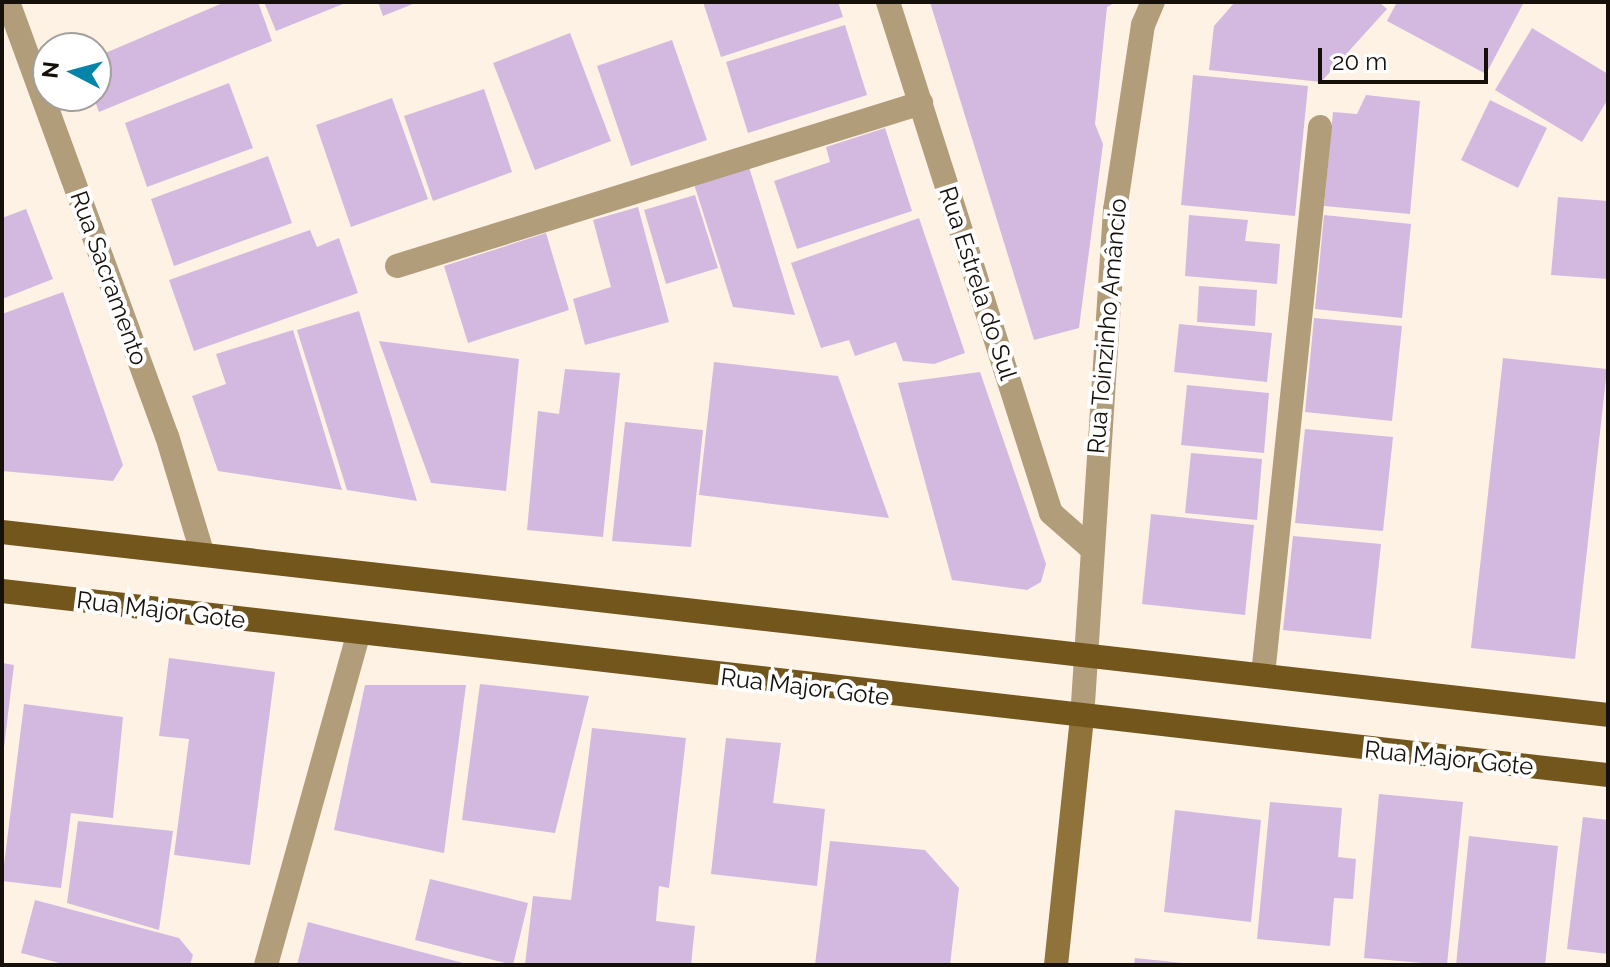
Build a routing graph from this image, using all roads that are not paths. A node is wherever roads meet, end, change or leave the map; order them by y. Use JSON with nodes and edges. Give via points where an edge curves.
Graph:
{"nodes":[{"id":1,"x":8,"y":2,"type":"edge"},
{"id":2,"x":888,"y":2,"type":"edge"},
{"id":3,"x":1153,"y":2,"type":"edge"},
{"id":4,"x":921,"y":103,"type":"junction"},
{"id":5,"x":1320,"y":127,"type":"dead end"},
{"id":6,"x":397,"y":266,"type":"dead end"},
{"id":7,"x":2,"y":532,"type":"edge"},
{"id":8,"x":1091,"y":548,"type":"junction"},
{"id":9,"x":203,"y":555,"type":"junction"},
{"id":10,"x":2,"y":591,"type":"edge"},
{"id":11,"x":358,"y":635,"type":"junction"},
{"id":12,"x":1088,"y":654,"type":"junction"},
{"id":13,"x":1263,"y":675,"type":"junction"},
{"id":14,"x":1608,"y":715,"type":"edge"},
{"id":15,"x":1082,"y":719,"type":"junction"},
{"id":16,"x":1608,"y":775,"type":"edge"},
{"id":17,"x":266,"y":965,"type":"edge"},
{"id":18,"x":1056,"y":965,"type":"edge"}],
"edges":[{"from":1,"to":9,"type":"street","name":"Rua Sacramento","via":[[167,436]]},
{"from":2,"to":4,"type":"street","name":"Rua Estrela do Sul"},
{"from":3,"to":8,"type":"street","name":"Rua Toinzinho Amâncio","via":[[1138,49],[1115,210]]},
{"from":4,"to":6,"type":"street"},
{"from":4,"to":8,"type":"street","name":"Rua Estrela do Sul","via":[[1051,513]]},
{"from":5,"to":13,"type":"street"},
{"from":7,"to":9,"type":"main road"},
{"from":8,"to":12,"type":"street","name":"Rua Toinzinho Amâncio"},
{"from":9,"to":12,"type":"main road"},
{"from":10,"to":11,"type":"main road","name":"Rua Major Gote"},
{"from":11,"to":15,"type":"main road","name":"Rua Major Gote"},
{"from":11,"to":17,"type":"street"},
{"from":12,"to":13,"type":"main road"},
{"from":12,"to":15,"type":"street","name":"Rua Toinzinho Amâncio"},
{"from":13,"to":14,"type":"main road"},
{"from":15,"to":16,"type":"main road","name":"Rua Major Gote"},
{"from":15,"to":18,"type":"street"}]}
